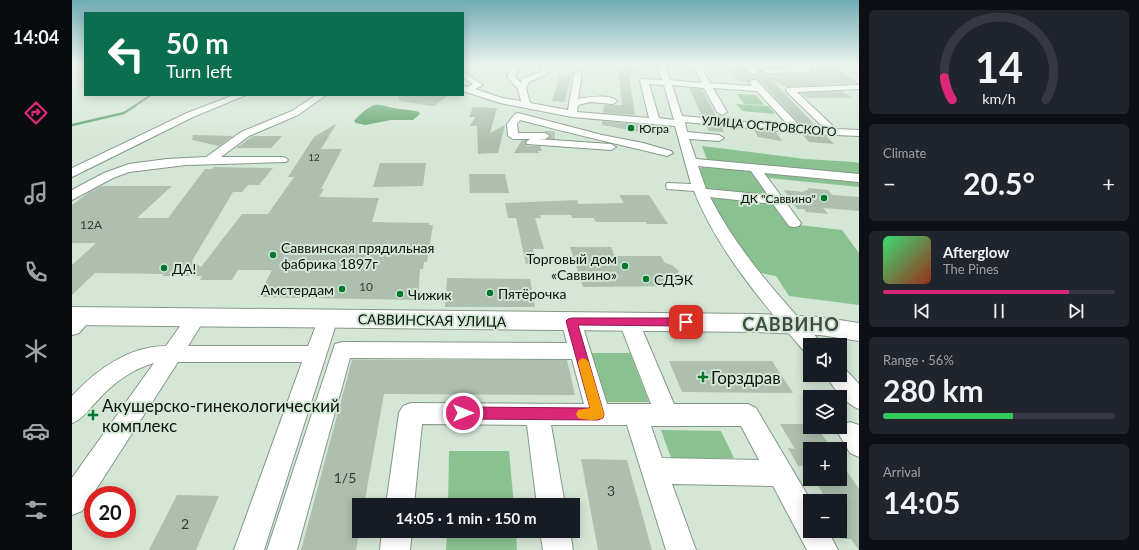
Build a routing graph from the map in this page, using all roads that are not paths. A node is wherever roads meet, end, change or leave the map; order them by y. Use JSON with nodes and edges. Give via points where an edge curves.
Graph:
{"nodes":[{"id":1,"x":469,"y":91,"type":"edge"},
{"id":2,"x":523,"y":91,"type":"edge"},
{"id":3,"x":576,"y":91,"type":"edge"},
{"id":4,"x":647,"y":91,"type":"edge"},
{"id":5,"x":669,"y":91,"type":"edge"},
{"id":6,"x":713,"y":91,"type":"edge"},
{"id":7,"x":761,"y":91,"type":"edge"},
{"id":8,"x":791,"y":91,"type":"edge"},
{"id":9,"x":239,"y":96,"type":"edge"},
{"id":10,"x":320,"y":96,"type":"edge"},
{"id":11,"x":613,"y":101,"type":"dead end"},
{"id":12,"x":574,"y":103,"type":"junction"},
{"id":13,"x":525,"y":105,"type":"junction"},
{"id":14,"x":689,"y":110,"type":"junction"},
{"id":15,"x":572,"y":114,"type":"junction"},
{"id":16,"x":772,"y":116,"type":"dead end"},
{"id":17,"x":678,"y":117,"type":"junction"},
{"id":18,"x":786,"y":118,"type":"junction"},
{"id":19,"x":694,"y":120,"type":"junction"},
{"id":20,"x":655,"y":121,"type":"junction"},
{"id":21,"x":796,"y":129,"type":"junction"},
{"id":22,"x":833,"y":132,"type":"junction"},
{"id":23,"x":859,"y":133,"type":"edge"},
{"id":24,"x":589,"y":134,"type":"junction"},
{"id":25,"x":684,"y":135,"type":"junction"},
{"id":26,"x":545,"y":136,"type":"tunnel mouth"},
{"id":27,"x":557,"y":136,"type":"tunnel mouth"},
{"id":28,"x":719,"y":138,"type":"dead end"},
{"id":29,"x":515,"y":141,"type":"dead end"},
{"id":30,"x":602,"y":142,"type":"junction"},
{"id":31,"x":690,"y":158,"type":"junction"},
{"id":32,"x":282,"y":160,"type":"dead end"},
{"id":33,"x":208,"y":161,"type":"junction"},
{"id":34,"x":755,"y":168,"type":"junction"},
{"id":35,"x":72,"y":173,"type":"edge"},
{"id":36,"x":859,"y":178,"type":"edge"},
{"id":37,"x":763,"y":180,"type":"junction"},
{"id":38,"x":859,"y":189,"type":"edge"},
{"id":39,"x":674,"y":190,"type":"dead end"},
{"id":40,"x":701,"y":192,"type":"junction"},
{"id":41,"x":72,"y":196,"type":"edge"},
{"id":42,"x":777,"y":200,"type":"junction"},
{"id":43,"x":794,"y":223,"type":"dead end"},
{"id":44,"x":197,"y":317,"type":"junction"},
{"id":45,"x":328,"y":318,"type":"junction"},
{"id":46,"x":76,"y":320,"type":"edge"},
{"id":47,"x":572,"y":321,"type":"junction"},
{"id":48,"x":629,"y":322,"type":"junction"},
{"id":49,"x":791,"y":324,"type":"junction"},
{"id":50,"x":859,"y":332,"type":"edge"},
{"id":51,"x":804,"y":338,"type":"edge"},
{"id":52,"x":580,"y":351,"type":"junction"},
{"id":53,"x":172,"y":354,"type":"junction"},
{"id":54,"x":316,"y":354,"type":"junction"},
{"id":55,"x":843,"y":382,"type":"edge"},
{"id":56,"x":859,"y":399,"type":"edge"},
{"id":57,"x":72,"y":413,"type":"edge"},
{"id":58,"x":538,"y":413,"type":"junction"},
{"id":59,"x":598,"y":414,"type":"junction"},
{"id":60,"x":635,"y":415,"type":"junction"},
{"id":61,"x":666,"y":415,"type":"junction"},
{"id":62,"x":654,"y":471,"type":"junction"},
{"id":63,"x":780,"y":474,"type":"junction"},
{"id":64,"x":274,"y":477,"type":"junction"},
{"id":65,"x":303,"y":478,"type":"junction"},
{"id":66,"x":401,"y":498,"type":"edge"},
{"id":67,"x":550,"y":498,"type":"edge"},
{"id":68,"x":72,"y":501,"type":"edge"},
{"id":69,"x":803,"y":515,"type":"edge"},
{"id":70,"x":396,"y":538,"type":"edge"},
{"id":71,"x":556,"y":538,"type":"edge"},
{"id":72,"x":816,"y":538,"type":"edge"},
{"id":73,"x":249,"y":550,"type":"edge"},
{"id":74,"x":282,"y":550,"type":"edge"},
{"id":75,"x":395,"y":550,"type":"edge"},
{"id":76,"x":558,"y":550,"type":"edge"},
{"id":77,"x":681,"y":550,"type":"edge"},
{"id":78,"x":823,"y":550,"type":"edge"}],
"edges":[{"from":1,"to":13,"type":"street"},
{"from":2,"to":13,"type":"street"},
{"from":3,"to":12,"type":"street"},
{"from":4,"to":20,"type":"street"},
{"from":5,"to":17,"type":"street"},
{"from":6,"to":14,"type":"street","via":[[726,113]]},
{"from":7,"to":18,"type":"street"},
{"from":8,"to":22,"type":"street"},
{"from":9,"to":35,"type":"street","via":[[190,115]]},
{"from":10,"to":33,"type":"street","via":[[295,113],[245,134]]},
{"from":11,"to":12,"type":"street","via":[[590,99]]},
{"from":12,"to":15,"type":"street"},
{"from":13,"to":15,"type":"street"},
{"from":14,"to":17,"type":"street"},
{"from":14,"to":19,"type":"street"},
{"from":15,"to":20,"type":"street"},
{"from":16,"to":18,"type":"street"},
{"from":17,"to":19,"type":"street","name":"УЛИЦА ОСТРОВСКОГО"},
{"from":17,"to":20,"type":"street"},
{"from":17,"to":25,"type":"street"},
{"from":18,"to":21,"type":"street"},
{"from":19,"to":21,"type":"street","name":"УЛИЦА ОСТРОВСКОГО"},
{"from":21,"to":22,"type":"street","name":"УЛИЦА ОСТРОВСКОГО"},
{"from":22,"to":23,"type":"street","name":"УЛИЦА ОСТРОВСКОГО"},
{"from":24,"to":26,"type":"street","via":[[574,130],[512,128],[513,136]]},
{"from":24,"to":27,"type":"street"},
{"from":24,"to":30,"type":"street"},
{"from":25,"to":28,"type":"street"},
{"from":25,"to":31,"type":"street"},
{"from":29,"to":30,"type":"street"},
{"from":30,"to":31,"type":"street"},
{"from":31,"to":34,"type":"street"},
{"from":31,"to":40,"type":"street"},
{"from":32,"to":33,"type":"street"},
{"from":33,"to":41,"type":"street","via":[[128,168],[82,188]]},
{"from":34,"to":36,"type":"street"},
{"from":34,"to":37,"type":"street"},
{"from":37,"to":38,"type":"street"},
{"from":37,"to":42,"type":"street"},
{"from":39,"to":40,"type":"street"},
{"from":40,"to":42,"type":"street"},
{"from":40,"to":49,"type":"street","via":[[733,252]]},
{"from":42,"to":43,"type":"street"},
{"from":44,"to":45,"type":"main road","name":"САВВИНСКАЯ УЛИЦА"},
{"from":44,"to":46,"type":"main road","name":"САВВИНСКАЯ УЛИЦА"},
{"from":44,"to":53,"type":"street"},
{"from":45,"to":47,"type":"main road","name":"САВВИНСКАЯ УЛИЦА"},
{"from":45,"to":54,"type":"street"},
{"from":47,"to":48,"type":"main road","name":"САВВИНСКАЯ УЛИЦА"},
{"from":47,"to":52,"type":"street"},
{"from":48,"to":49,"type":"main road","name":"САВВИНСКАЯ УЛИЦА"},
{"from":48,"to":61,"type":"street"},
{"from":49,"to":50,"type":"main road","name":"САВВИНСКАЯ УЛИЦА"},
{"from":49,"to":51,"type":"street"},
{"from":52,"to":59,"type":"street"},
{"from":52,"to":65,"type":"street","via":[[342,350]]},
{"from":53,"to":54,"type":"street"},
{"from":53,"to":57,"type":"street","via":[[149,355],[115,371],[93,388]]},
{"from":53,"to":68,"type":"street"},
{"from":54,"to":64,"type":"street"},
{"from":55,"to":56,"type":"street"},
{"from":58,"to":59,"type":"street"},
{"from":58,"to":66,"type":"street","via":[[411,413]]},
{"from":58,"to":67,"type":"street"},
{"from":59,"to":60,"type":"street"},
{"from":60,"to":61,"type":"street"},
{"from":60,"to":62,"type":"street"},
{"from":61,"to":63,"type":"street","via":[[748,415]]},
{"from":62,"to":63,"type":"street"},
{"from":62,"to":77,"type":"street"},
{"from":63,"to":69,"type":"street"},
{"from":64,"to":65,"type":"street"},
{"from":64,"to":73,"type":"street"},
{"from":65,"to":74,"type":"street"},
{"from":70,"to":75,"type":"street"},
{"from":71,"to":76,"type":"street"},
{"from":72,"to":78,"type":"street"}]}
